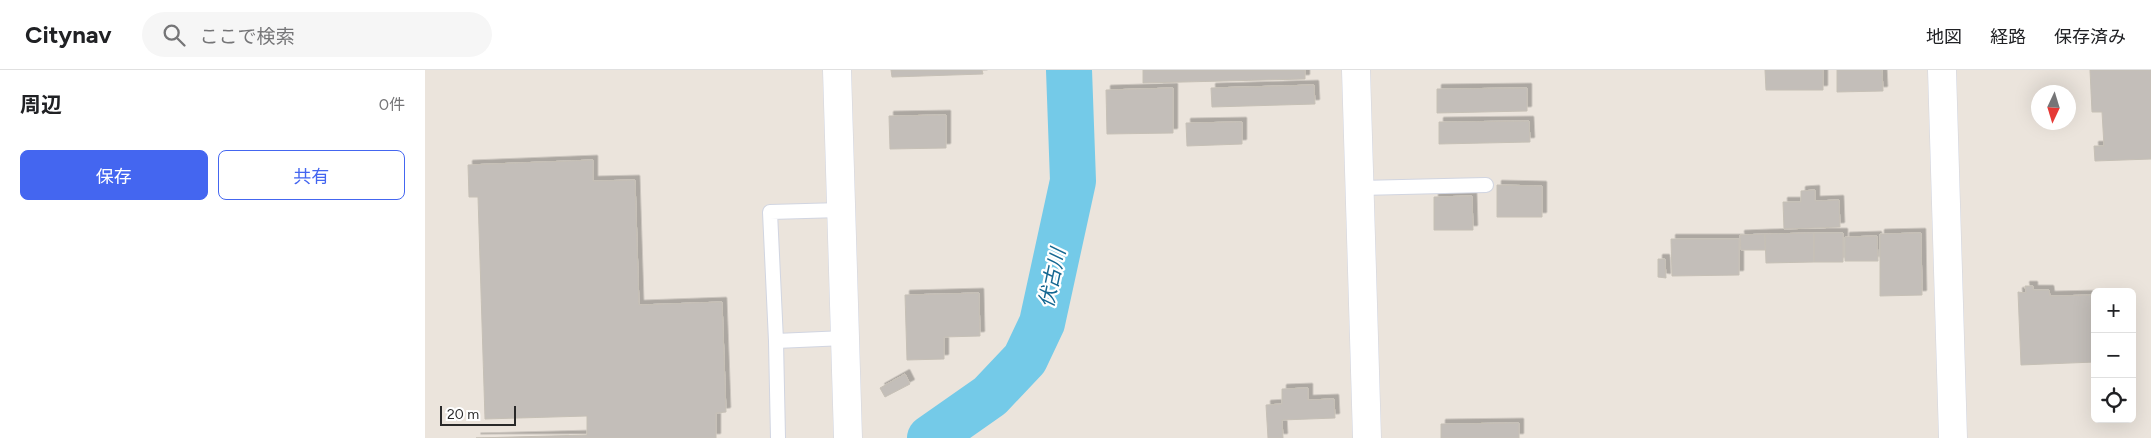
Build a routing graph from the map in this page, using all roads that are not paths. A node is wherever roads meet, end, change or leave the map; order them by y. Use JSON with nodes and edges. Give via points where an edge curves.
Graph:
{"nodes":[{"id":1,"x":837,"y":70,"type":"edge"},
{"id":2,"x":1356,"y":70,"type":"edge"},
{"id":3,"x":1942,"y":70,"type":"edge"},
{"id":4,"x":1486,"y":185,"type":"dead end"},
{"id":5,"x":1360,"y":188,"type":"junction"},
{"id":6,"x":841,"y":210,"type":"junction"},
{"id":7,"x":845,"y":338,"type":"junction"},
{"id":8,"x":776,"y":341,"type":"junction"},
{"id":9,"x":778,"y":438,"type":"edge"},
{"id":10,"x":848,"y":438,"type":"edge"},
{"id":11,"x":1367,"y":438,"type":"edge"},
{"id":12,"x":1953,"y":438,"type":"edge"}],
"edges":[{"from":1,"to":6,"type":"street"},
{"from":2,"to":5,"type":"street"},
{"from":3,"to":12,"type":"street"},
{"from":4,"to":5,"type":"lane"},
{"from":5,"to":11,"type":"street"},
{"from":6,"to":7,"type":"street"},
{"from":6,"to":8,"type":"lane","via":[[770,212]]},
{"from":7,"to":8,"type":"lane"},
{"from":7,"to":10,"type":"street"},
{"from":8,"to":9,"type":"lane"}]}
